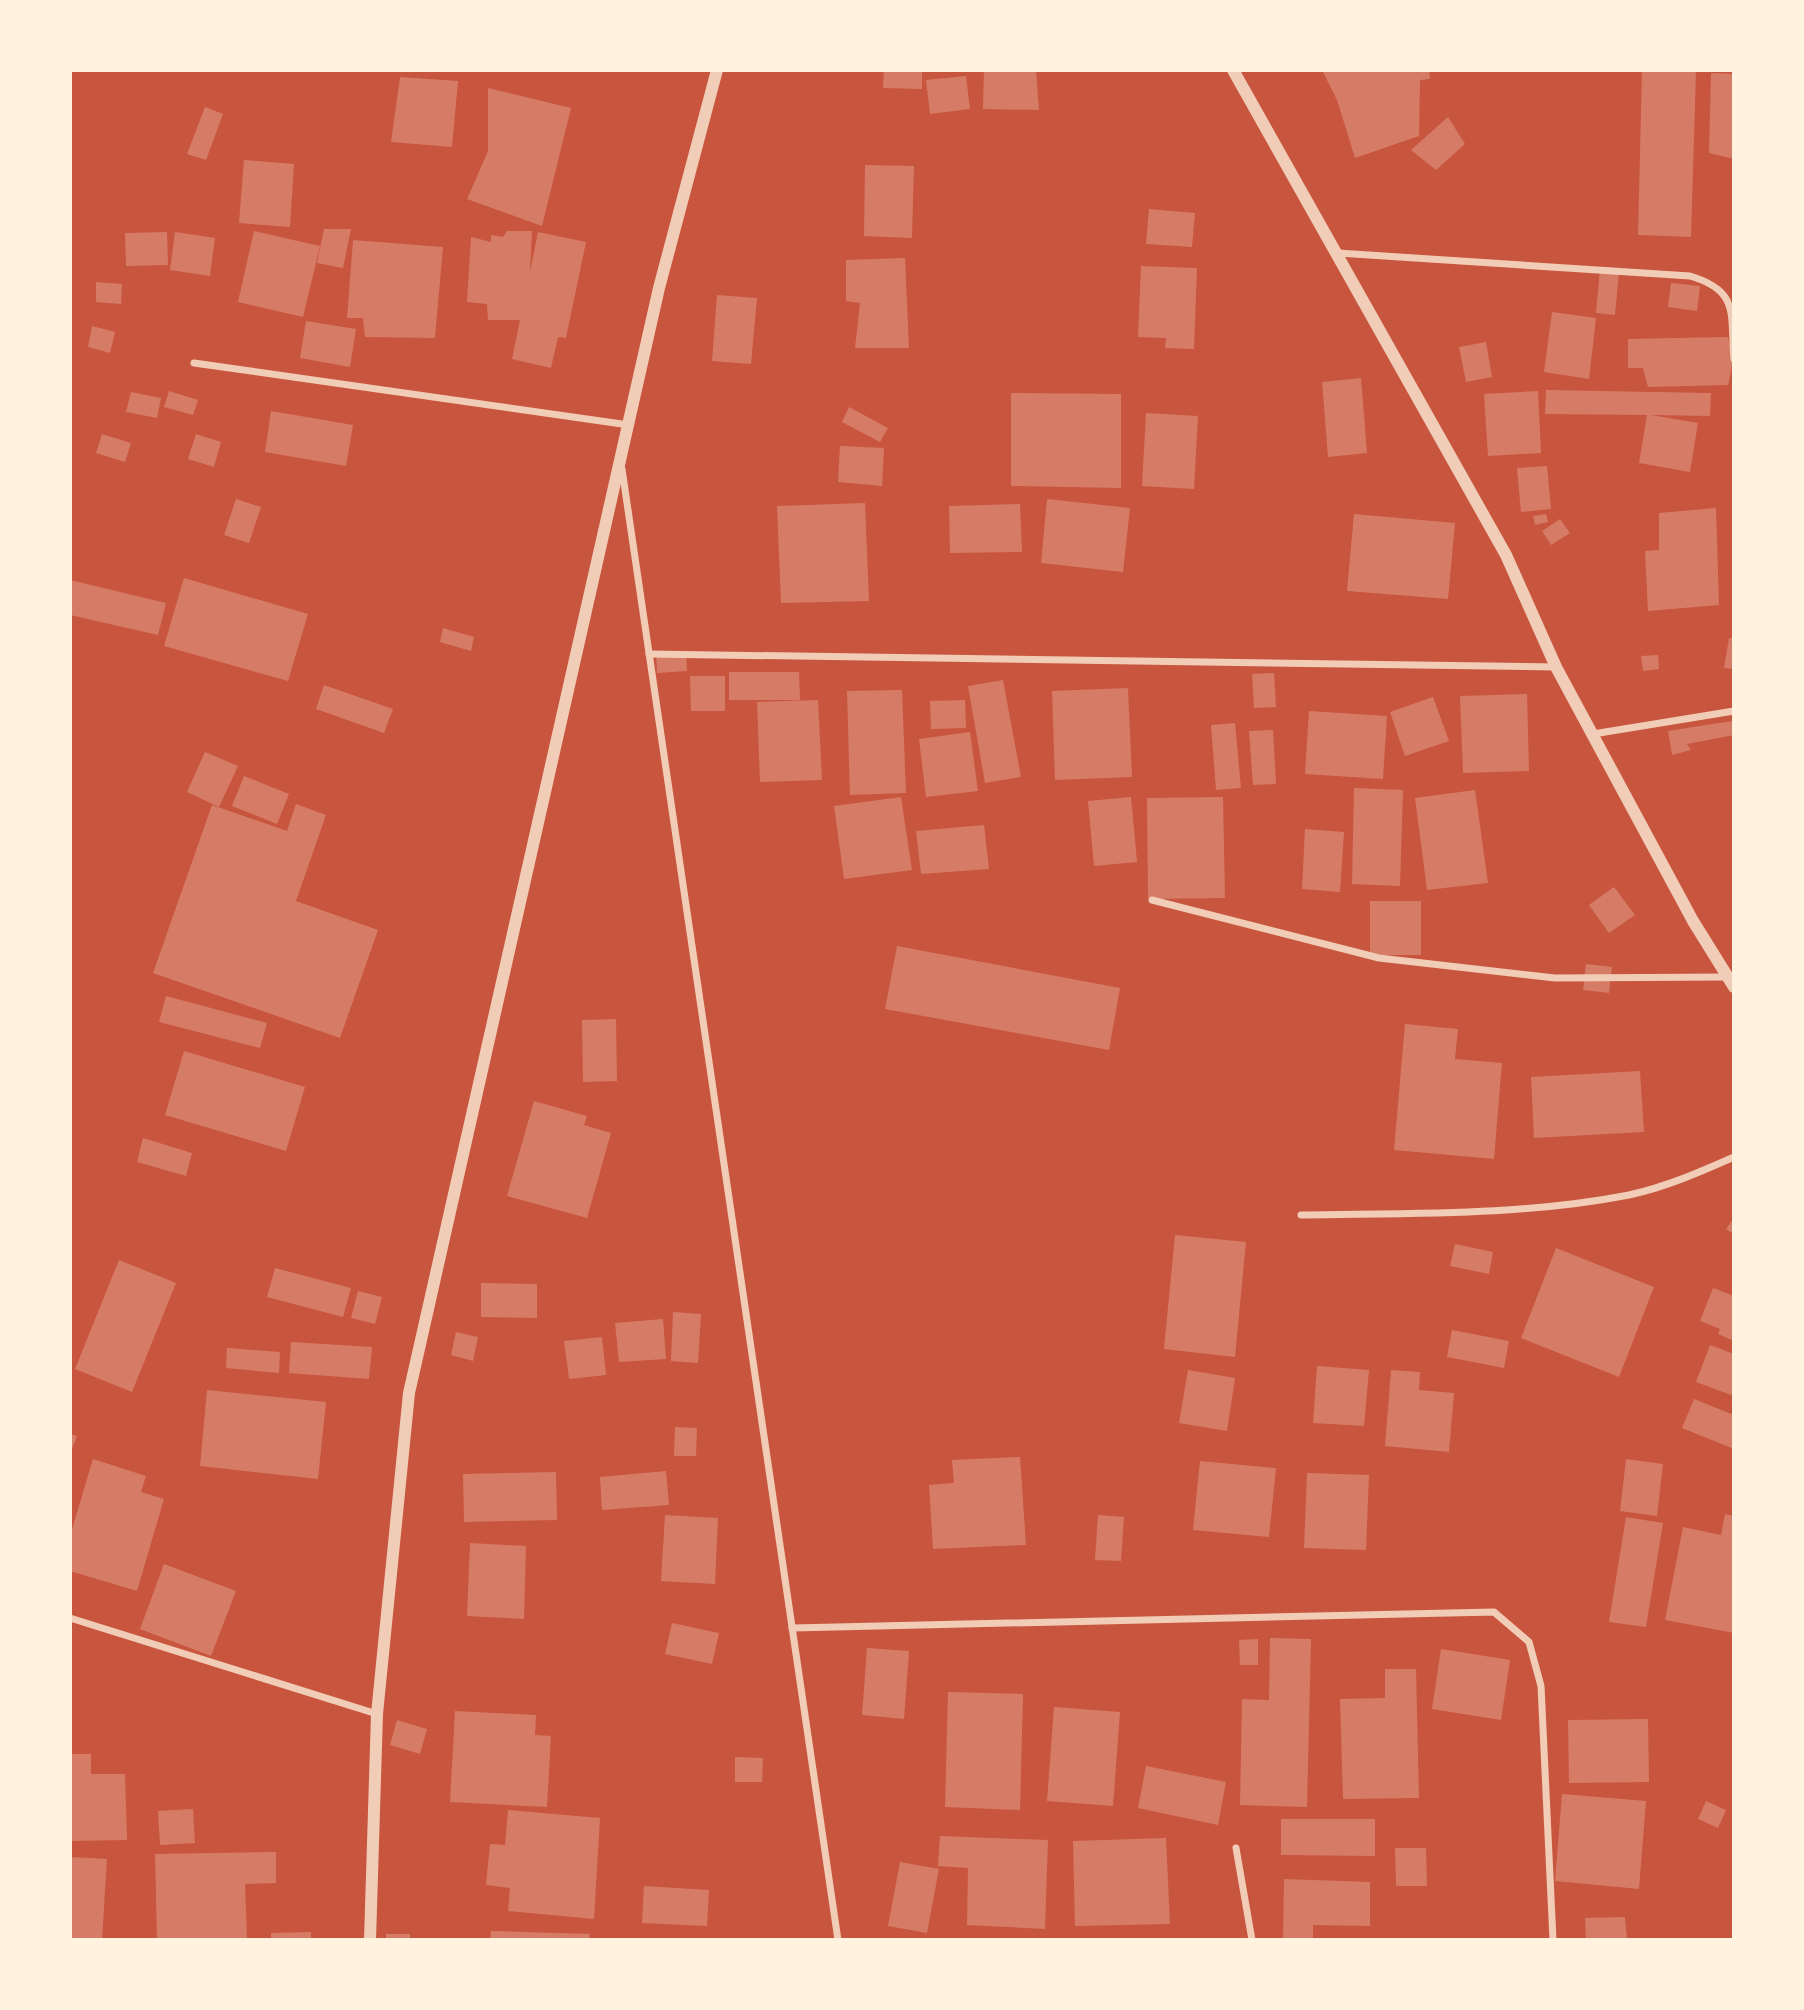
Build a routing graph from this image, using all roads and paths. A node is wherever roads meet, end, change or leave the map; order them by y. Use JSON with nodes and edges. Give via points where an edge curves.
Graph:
{"nodes":[{"id":1,"x":717,"y":70,"type":"edge"},
{"id":2,"x":1233,"y":70,"type":"edge"},
{"id":3,"x":1338,"y":253,"type":"junction"},
{"id":4,"x":1734,"y":359,"type":"edge"},
{"id":5,"x":194,"y":363,"type":"dead end"},
{"id":6,"x":629,"y":425,"type":"junction"},
{"id":7,"x":621,"y":462,"type":"junction"},
{"id":8,"x":649,"y":654,"type":"junction"},
{"id":9,"x":1556,"y":667,"type":"junction"},
{"id":10,"x":1734,"y":711,"type":"edge"},
{"id":11,"x":1592,"y":734,"type":"junction"},
{"id":12,"x":1152,"y":900,"type":"dead end"},
{"id":13,"x":1731,"y":982,"type":"edge"},
{"id":14,"x":1734,"y":1157,"type":"edge"},
{"id":15,"x":1301,"y":1215,"type":"dead end"},
{"id":16,"x":70,"y":1618,"type":"edge"},
{"id":17,"x":792,"y":1628,"type":"junction"},
{"id":18,"x":377,"y":1714,"type":"junction"},
{"id":19,"x":1236,"y":1848,"type":"dead end"},
{"id":20,"x":370,"y":1940,"type":"edge"},
{"id":21,"x":838,"y":1940,"type":"edge"},
{"id":22,"x":1252,"y":1940,"type":"edge"},
{"id":23,"x":1553,"y":1940,"type":"edge"}],
"edges":[{"from":1,"to":6,"type":"street","via":[[659,289]]},
{"from":2,"to":3,"type":"street"},
{"from":3,"to":4,"type":"street","via":[[1690,276],[1715,283],[1729,300]]},
{"from":3,"to":9,"type":"street","via":[[1506,555]]},
{"from":5,"to":6,"type":"street"},
{"from":6,"to":7,"type":"street"},
{"from":7,"to":8,"type":"street"},
{"from":7,"to":18,"type":"street","via":[[409,1393]]},
{"from":8,"to":9,"type":"street"},
{"from":8,"to":17,"type":"street"},
{"from":9,"to":11,"type":"street"},
{"from":10,"to":11,"type":"street"},
{"from":11,"to":13,"type":"street"},
{"from":12,"to":13,"type":"street","via":[[1379,958],[1556,978]]},
{"from":14,"to":15,"type":"street","via":[[1683,1180],[1631,1194],[1528,1210]]},
{"from":16,"to":18,"type":"street"},
{"from":17,"to":21,"type":"street"},
{"from":17,"to":23,"type":"street","via":[[1494,1612],[1529,1642],[1541,1686]]},
{"from":18,"to":20,"type":"street"},
{"from":19,"to":22,"type":"street"}]}
